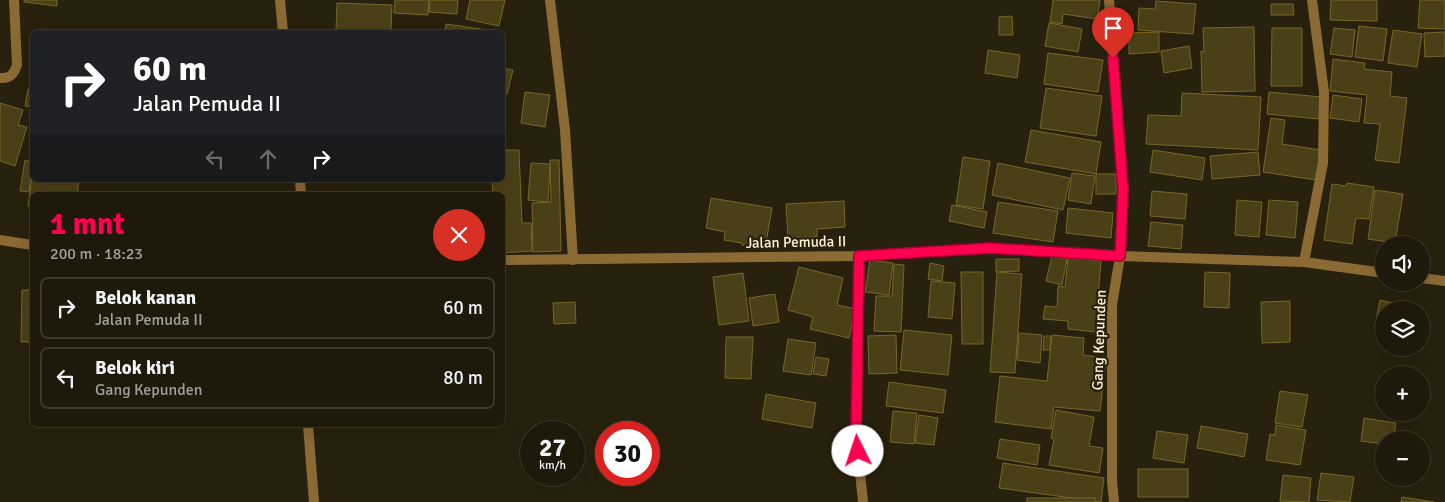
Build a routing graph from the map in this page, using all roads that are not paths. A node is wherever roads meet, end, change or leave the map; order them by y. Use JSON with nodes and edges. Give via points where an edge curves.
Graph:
{"nodes":[{"id":1,"x":14,"y":0,"type":"edge"},
{"id":2,"x":280,"y":0,"type":"edge"},
{"id":3,"x":550,"y":0,"type":"edge"},
{"id":4,"x":1109,"y":0,"type":"edge"},
{"id":5,"x":1312,"y":0,"type":"edge"},
{"id":6,"x":283,"y":30,"type":"edge"},
{"id":7,"x":0,"y":78,"type":"edge"},
{"id":8,"x":0,"y":240,"type":"edge"},
{"id":9,"x":30,"y":245,"type":"edge"},
{"id":10,"x":859,"y":256,"type":"junction"},
{"id":11,"x":1120,"y":256,"type":"junction"},
{"id":12,"x":505,"y":260,"type":"edge"},
{"id":13,"x":573,"y":260,"type":"junction"},
{"id":14,"x":1304,"y":262,"type":"junction"},
{"id":15,"x":1375,"y":272,"type":"edge"},
{"id":16,"x":1430,"y":279,"type":"edge"},
{"id":17,"x":1445,"y":281,"type":"edge"},
{"id":18,"x":308,"y":427,"type":"edge"},
{"id":19,"x":314,"y":502,"type":"edge"},
{"id":20,"x":863,"y":502,"type":"edge"},
{"id":21,"x":1114,"y":502,"type":"edge"}],
"edges":[{"from":1,"to":7,"type":"street","via":[[17,65],[11,76]]},
{"from":2,"to":6,"type":"street"},
{"from":3,"to":13,"type":"street","via":[[565,130]]},
{"from":4,"to":11,"type":"street","name":"Gang Kepunden","via":[[1123,190]]},
{"from":5,"to":14,"type":"street","via":[[1324,92],[1324,163]]},
{"from":8,"to":9,"type":"street"},
{"from":10,"to":11,"type":"street","name":"Jalan Pemuda II","via":[[990,248]]},
{"from":10,"to":13,"type":"street","name":"Jalan Pemuda II"},
{"from":10,"to":20,"type":"street","via":[[856,434]]},
{"from":11,"to":14,"type":"street","name":"Jalan Pemuda II"},
{"from":11,"to":21,"type":"street","name":"Gang Kepunden","via":[[1112,305]]},
{"from":12,"to":13,"type":"street","name":"Jalan Pemuda II"},
{"from":14,"to":15,"type":"street","name":"Jalan Pemuda II"},
{"from":16,"to":17,"type":"street"},
{"from":18,"to":19,"type":"street"}]}
